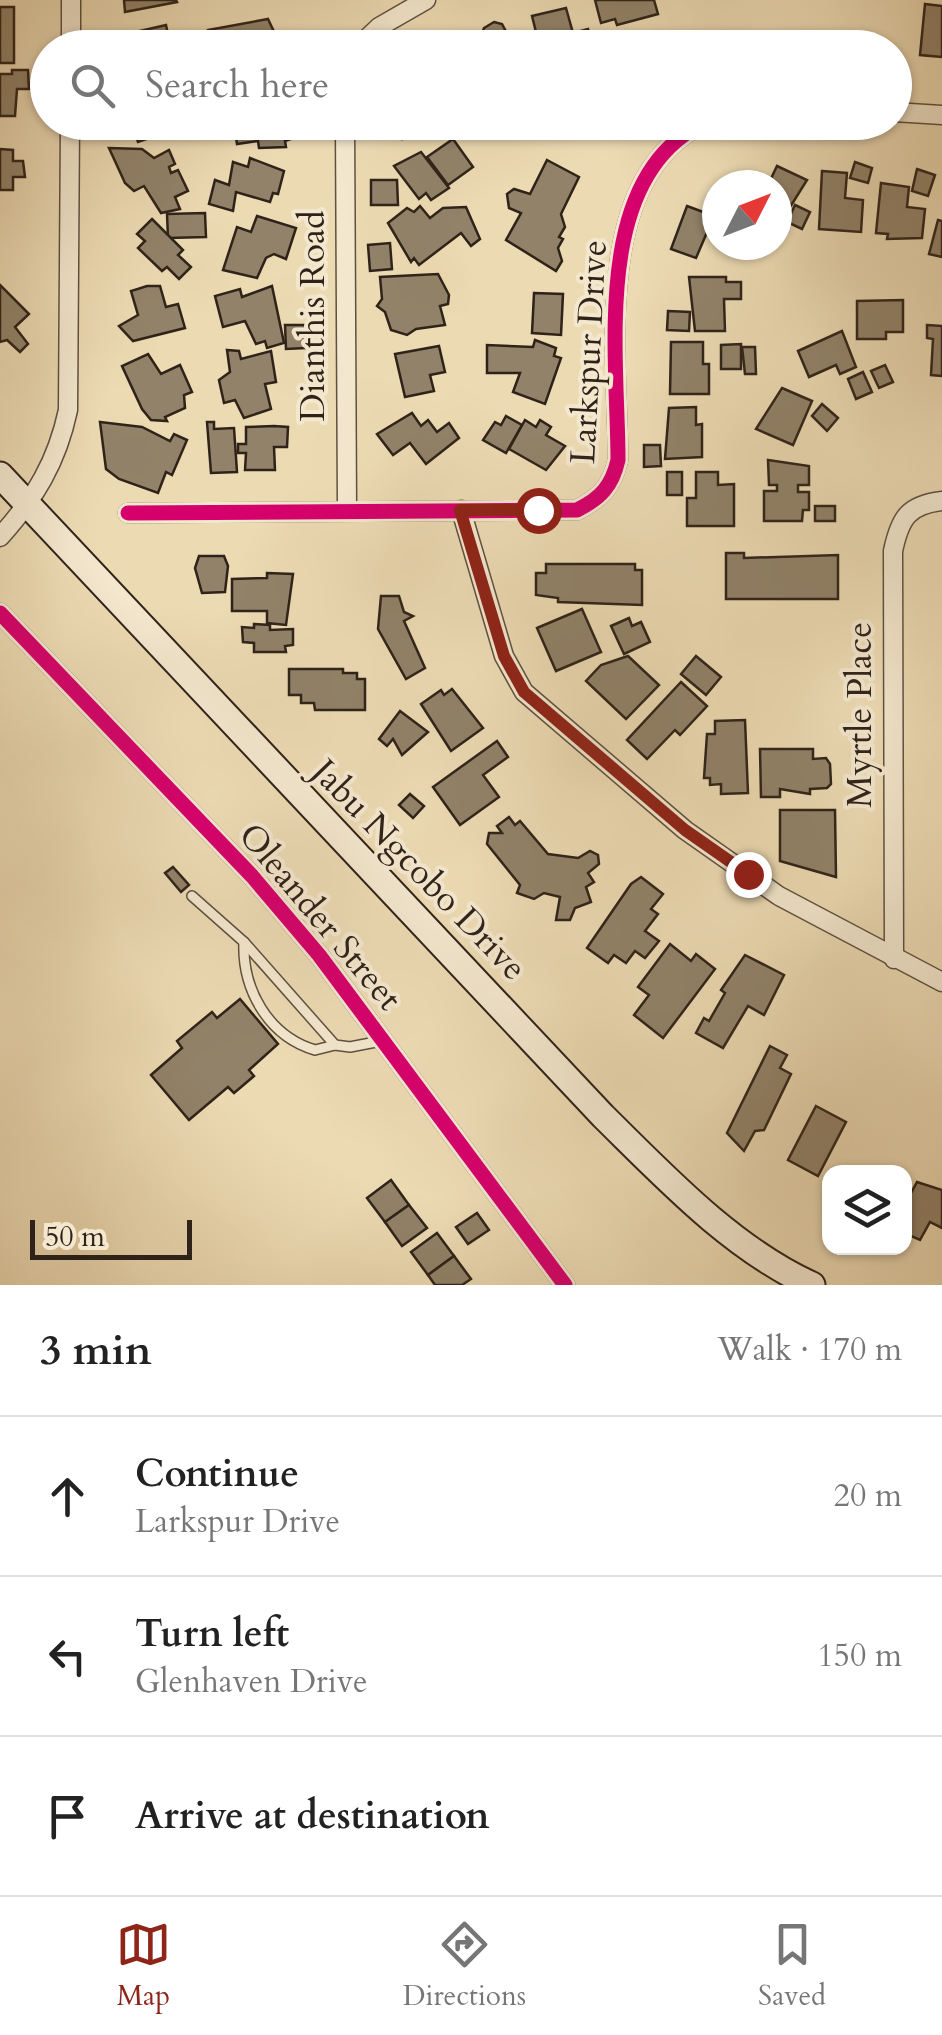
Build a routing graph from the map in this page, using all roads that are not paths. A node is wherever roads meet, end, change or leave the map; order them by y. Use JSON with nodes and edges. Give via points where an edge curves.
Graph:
{"nodes":[{"id":1,"x":71,"y":0,"type":"edge"},
{"id":2,"x":426,"y":0,"type":"edge"},
{"id":3,"x":71,"y":30,"type":"edge"},
{"id":4,"x":376,"y":30,"type":"edge"},
{"id":5,"x":912,"y":113,"type":"edge"},
{"id":6,"x":942,"y":115,"type":"edge"},
{"id":7,"x":70,"y":140,"type":"edge"},
{"id":8,"x":345,"y":140,"type":"edge"},
{"id":9,"x":676,"y":140,"type":"edge"},
{"id":10,"x":0,"y":475,"type":"edge"},
{"id":11,"x":942,"y":500,"type":"edge"},
{"id":12,"x":29,"y":505,"type":"junction"},
{"id":13,"x":347,"y":509,"type":"junction"},
{"id":14,"x":460,"y":510,"type":"junction"},
{"id":15,"x":128,"y":512,"type":"dead end"},
{"id":16,"x":0,"y":538,"type":"edge"},
{"id":17,"x":0,"y":614,"type":"edge"},
{"id":18,"x":192,"y":896,"type":"dead end"},
{"id":19,"x":244,"y":942,"type":"junction"},
{"id":20,"x":894,"y":959,"type":"junction"},
{"id":21,"x":942,"y":982,"type":"edge"},
{"id":22,"x":383,"y":1040,"type":"junction"},
{"id":23,"x":335,"y":1044,"type":"junction"},
{"id":24,"x":801,"y":1283,"type":"edge"},
{"id":25,"x":565,"y":1285,"type":"edge"}],
"edges":[{"from":1,"to":3,"type":"street"},
{"from":2,"to":4,"type":"street"},
{"from":5,"to":6,"type":"street"},
{"from":7,"to":12,"type":"street","via":[[68,410],[59,454]]},
{"from":8,"to":13,"type":"street","name":"Dianthis Road"},
{"from":9,"to":14,"type":"street","name":"Larkspur Drive","via":[[626,216],[613,480],[577,510]]},
{"from":10,"to":12,"type":"main road","name":"Jabu Ngcobo Drive"},
{"from":11,"to":20,"type":"street","name":"Myrtle Place","via":[[914,506],[900,521],[893,550]]},
{"from":12,"to":16,"type":"street"},
{"from":12,"to":24,"type":"main road","name":"Jabu Ngcobo Drive","via":[[602,1116],[667,1179]]},
{"from":13,"to":14,"type":"street","name":"Larkspur Drive"},
{"from":13,"to":15,"type":"street","name":"Larkspur Drive"},
{"from":14,"to":20,"type":"street","via":[[504,656],[524,692],[685,830],[780,896]]},
{"from":17,"to":22,"type":"street","name":"Oleander Street","via":[[252,876]]},
{"from":18,"to":19,"type":"lane"},
{"from":19,"to":23,"type":"lane"},
{"from":19,"to":23,"type":"lane","via":[[246,984],[279,1030],[315,1050]]},
{"from":20,"to":21,"type":"street"},
{"from":22,"to":23,"type":"lane"},
{"from":22,"to":25,"type":"street","name":"Oleander Street"}]}
